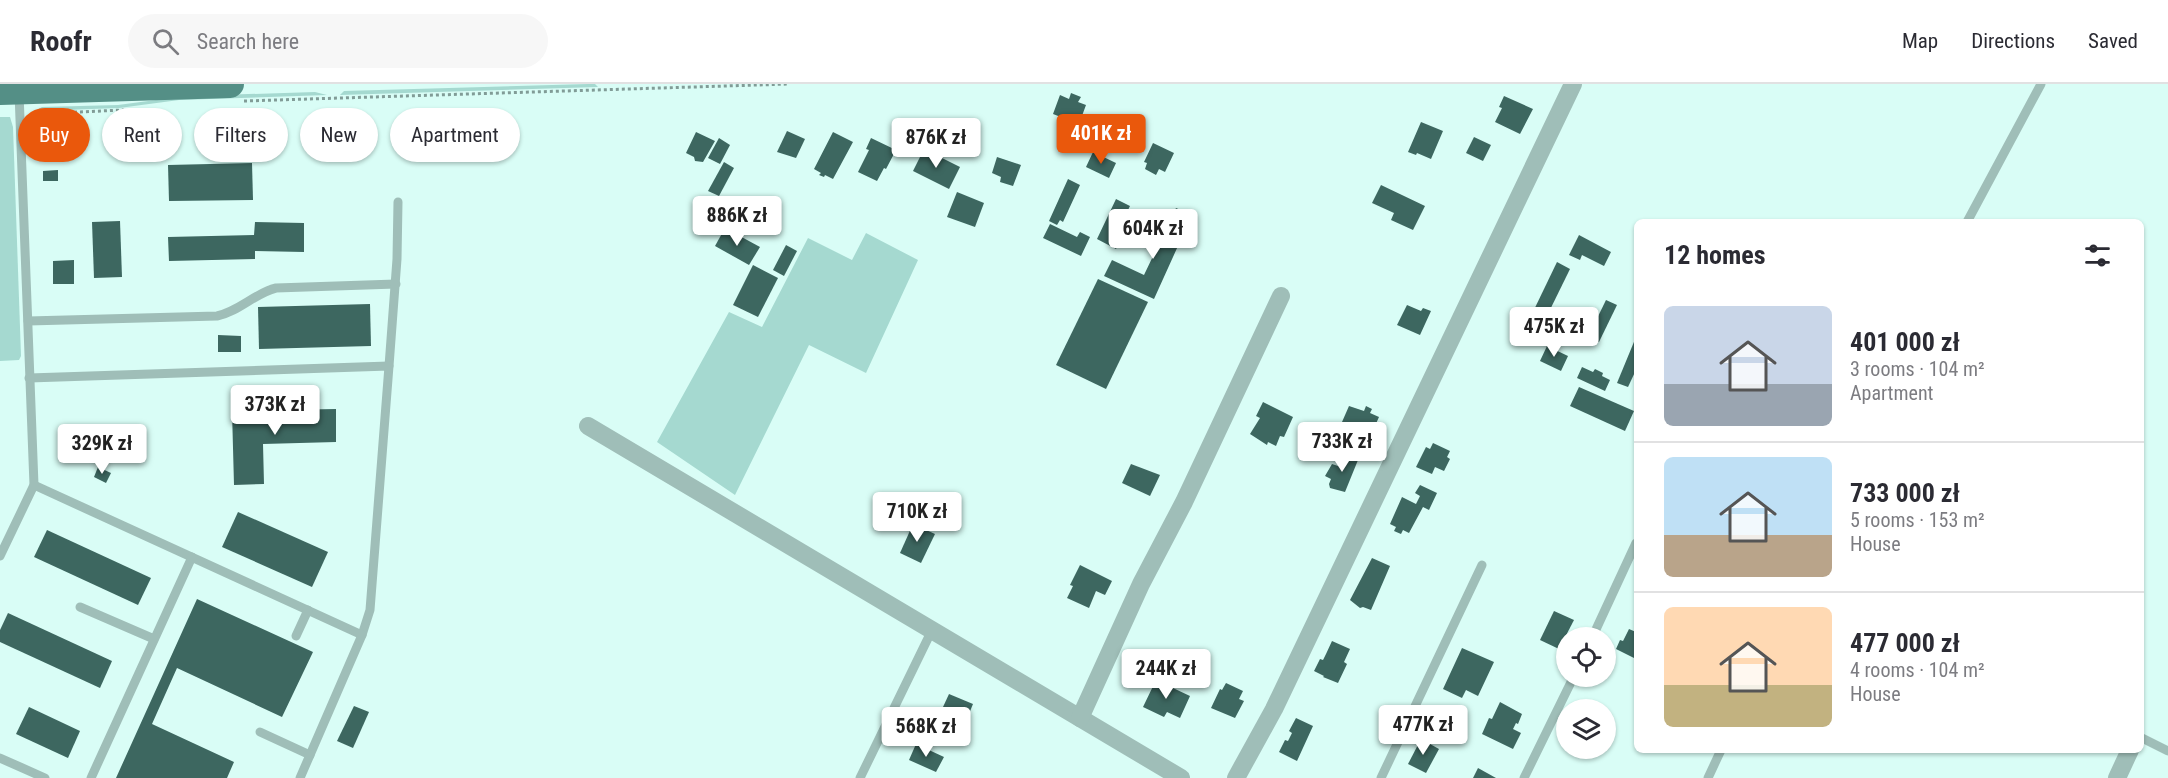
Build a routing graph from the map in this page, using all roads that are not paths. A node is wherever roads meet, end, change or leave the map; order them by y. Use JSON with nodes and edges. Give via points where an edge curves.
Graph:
{"nodes":[{"id":1,"x":1573,"y":84,"type":"edge"},
{"id":2,"x":2041,"y":84,"type":"edge"},
{"id":3,"x":232,"y":93,"type":"edge"},
{"id":4,"x":13,"y":98,"type":"edge"},
{"id":5,"x":398,"y":202,"type":"dead end"},
{"id":6,"x":1969,"y":219,"type":"edge"},
{"id":7,"x":396,"y":284,"type":"junction"},
{"id":8,"x":1281,"y":296,"type":"dead end"},
{"id":9,"x":28,"y":321,"type":"junction"},
{"id":10,"x":389,"y":366,"type":"junction"},
{"id":11,"x":29,"y":378,"type":"junction"},
{"id":12,"x":588,"y":426,"type":"dead end"},
{"id":13,"x":34,"y":485,"type":"junction"},
{"id":14,"x":1634,"y":547,"type":"edge"},
{"id":15,"x":0,"y":556,"type":"edge"},
{"id":16,"x":192,"y":557,"type":"junction"},
{"id":17,"x":1482,"y":566,"type":"dead end"},
{"id":18,"x":80,"y":607,"type":"dead end"},
{"id":19,"x":308,"y":610,"type":"junction"},
{"id":20,"x":1597,"y":627,"type":"edge"},
{"id":21,"x":932,"y":630,"type":"junction"},
{"id":22,"x":362,"y":635,"type":"junction"},
{"id":23,"x":296,"y":636,"type":"dead end"},
{"id":24,"x":154,"y":639,"type":"junction"},
{"id":25,"x":1569,"y":687,"type":"edge"},
{"id":26,"x":1080,"y":718,"type":"junction"},
{"id":27,"x":260,"y":732,"type":"dead end"},
{"id":28,"x":2144,"y":739,"type":"edge"},
{"id":29,"x":2168,"y":751,"type":"edge"},
{"id":30,"x":1720,"y":753,"type":"edge"},
{"id":31,"x":2129,"y":753,"type":"edge"},
{"id":32,"x":310,"y":755,"type":"junction"},
{"id":33,"x":0,"y":758,"type":"edge"},
{"id":34,"x":45,"y":778,"type":"edge"},
{"id":35,"x":91,"y":778,"type":"edge"},
{"id":36,"x":300,"y":778,"type":"edge"},
{"id":37,"x":860,"y":778,"type":"edge"},
{"id":38,"x":1181,"y":778,"type":"edge"},
{"id":39,"x":1236,"y":778,"type":"edge"},
{"id":40,"x":1381,"y":778,"type":"edge"},
{"id":41,"x":1524,"y":778,"type":"edge"},
{"id":42,"x":1708,"y":778,"type":"edge"},
{"id":43,"x":2117,"y":778,"type":"edge"}],
"edges":[{"from":1,"to":39,"type":"street","via":[[1279,698]]},
{"from":2,"to":6,"type":"lane"},
{"from":3,"to":4,"type":"main road"},
{"from":4,"to":9,"type":"lane"},
{"from":5,"to":7,"type":"lane"},
{"from":7,"to":9,"type":"lane","via":[[276,288],[217,316]]},
{"from":7,"to":10,"type":"lane"},
{"from":8,"to":26,"type":"street"},
{"from":9,"to":11,"type":"lane"},
{"from":10,"to":11,"type":"lane"},
{"from":10,"to":22,"type":"lane","via":[[370,610]]},
{"from":11,"to":13,"type":"lane"},
{"from":12,"to":21,"type":"street"},
{"from":13,"to":15,"type":"lane"},
{"from":13,"to":16,"type":"lane"},
{"from":14,"to":20,"type":"lane"},
{"from":16,"to":19,"type":"lane"},
{"from":16,"to":24,"type":"lane"},
{"from":17,"to":40,"type":"lane"},
{"from":18,"to":24,"type":"lane"},
{"from":19,"to":22,"type":"lane"},
{"from":19,"to":23,"type":"lane"},
{"from":21,"to":26,"type":"street"},
{"from":21,"to":37,"type":"lane"},
{"from":22,"to":32,"type":"lane"},
{"from":24,"to":35,"type":"lane"},
{"from":25,"to":41,"type":"lane"},
{"from":26,"to":38,"type":"street"},
{"from":27,"to":32,"type":"lane"},
{"from":28,"to":29,"type":"lane"},
{"from":30,"to":42,"type":"lane"},
{"from":31,"to":43,"type":"street"},
{"from":32,"to":36,"type":"lane"},
{"from":33,"to":34,"type":"lane"}]}
